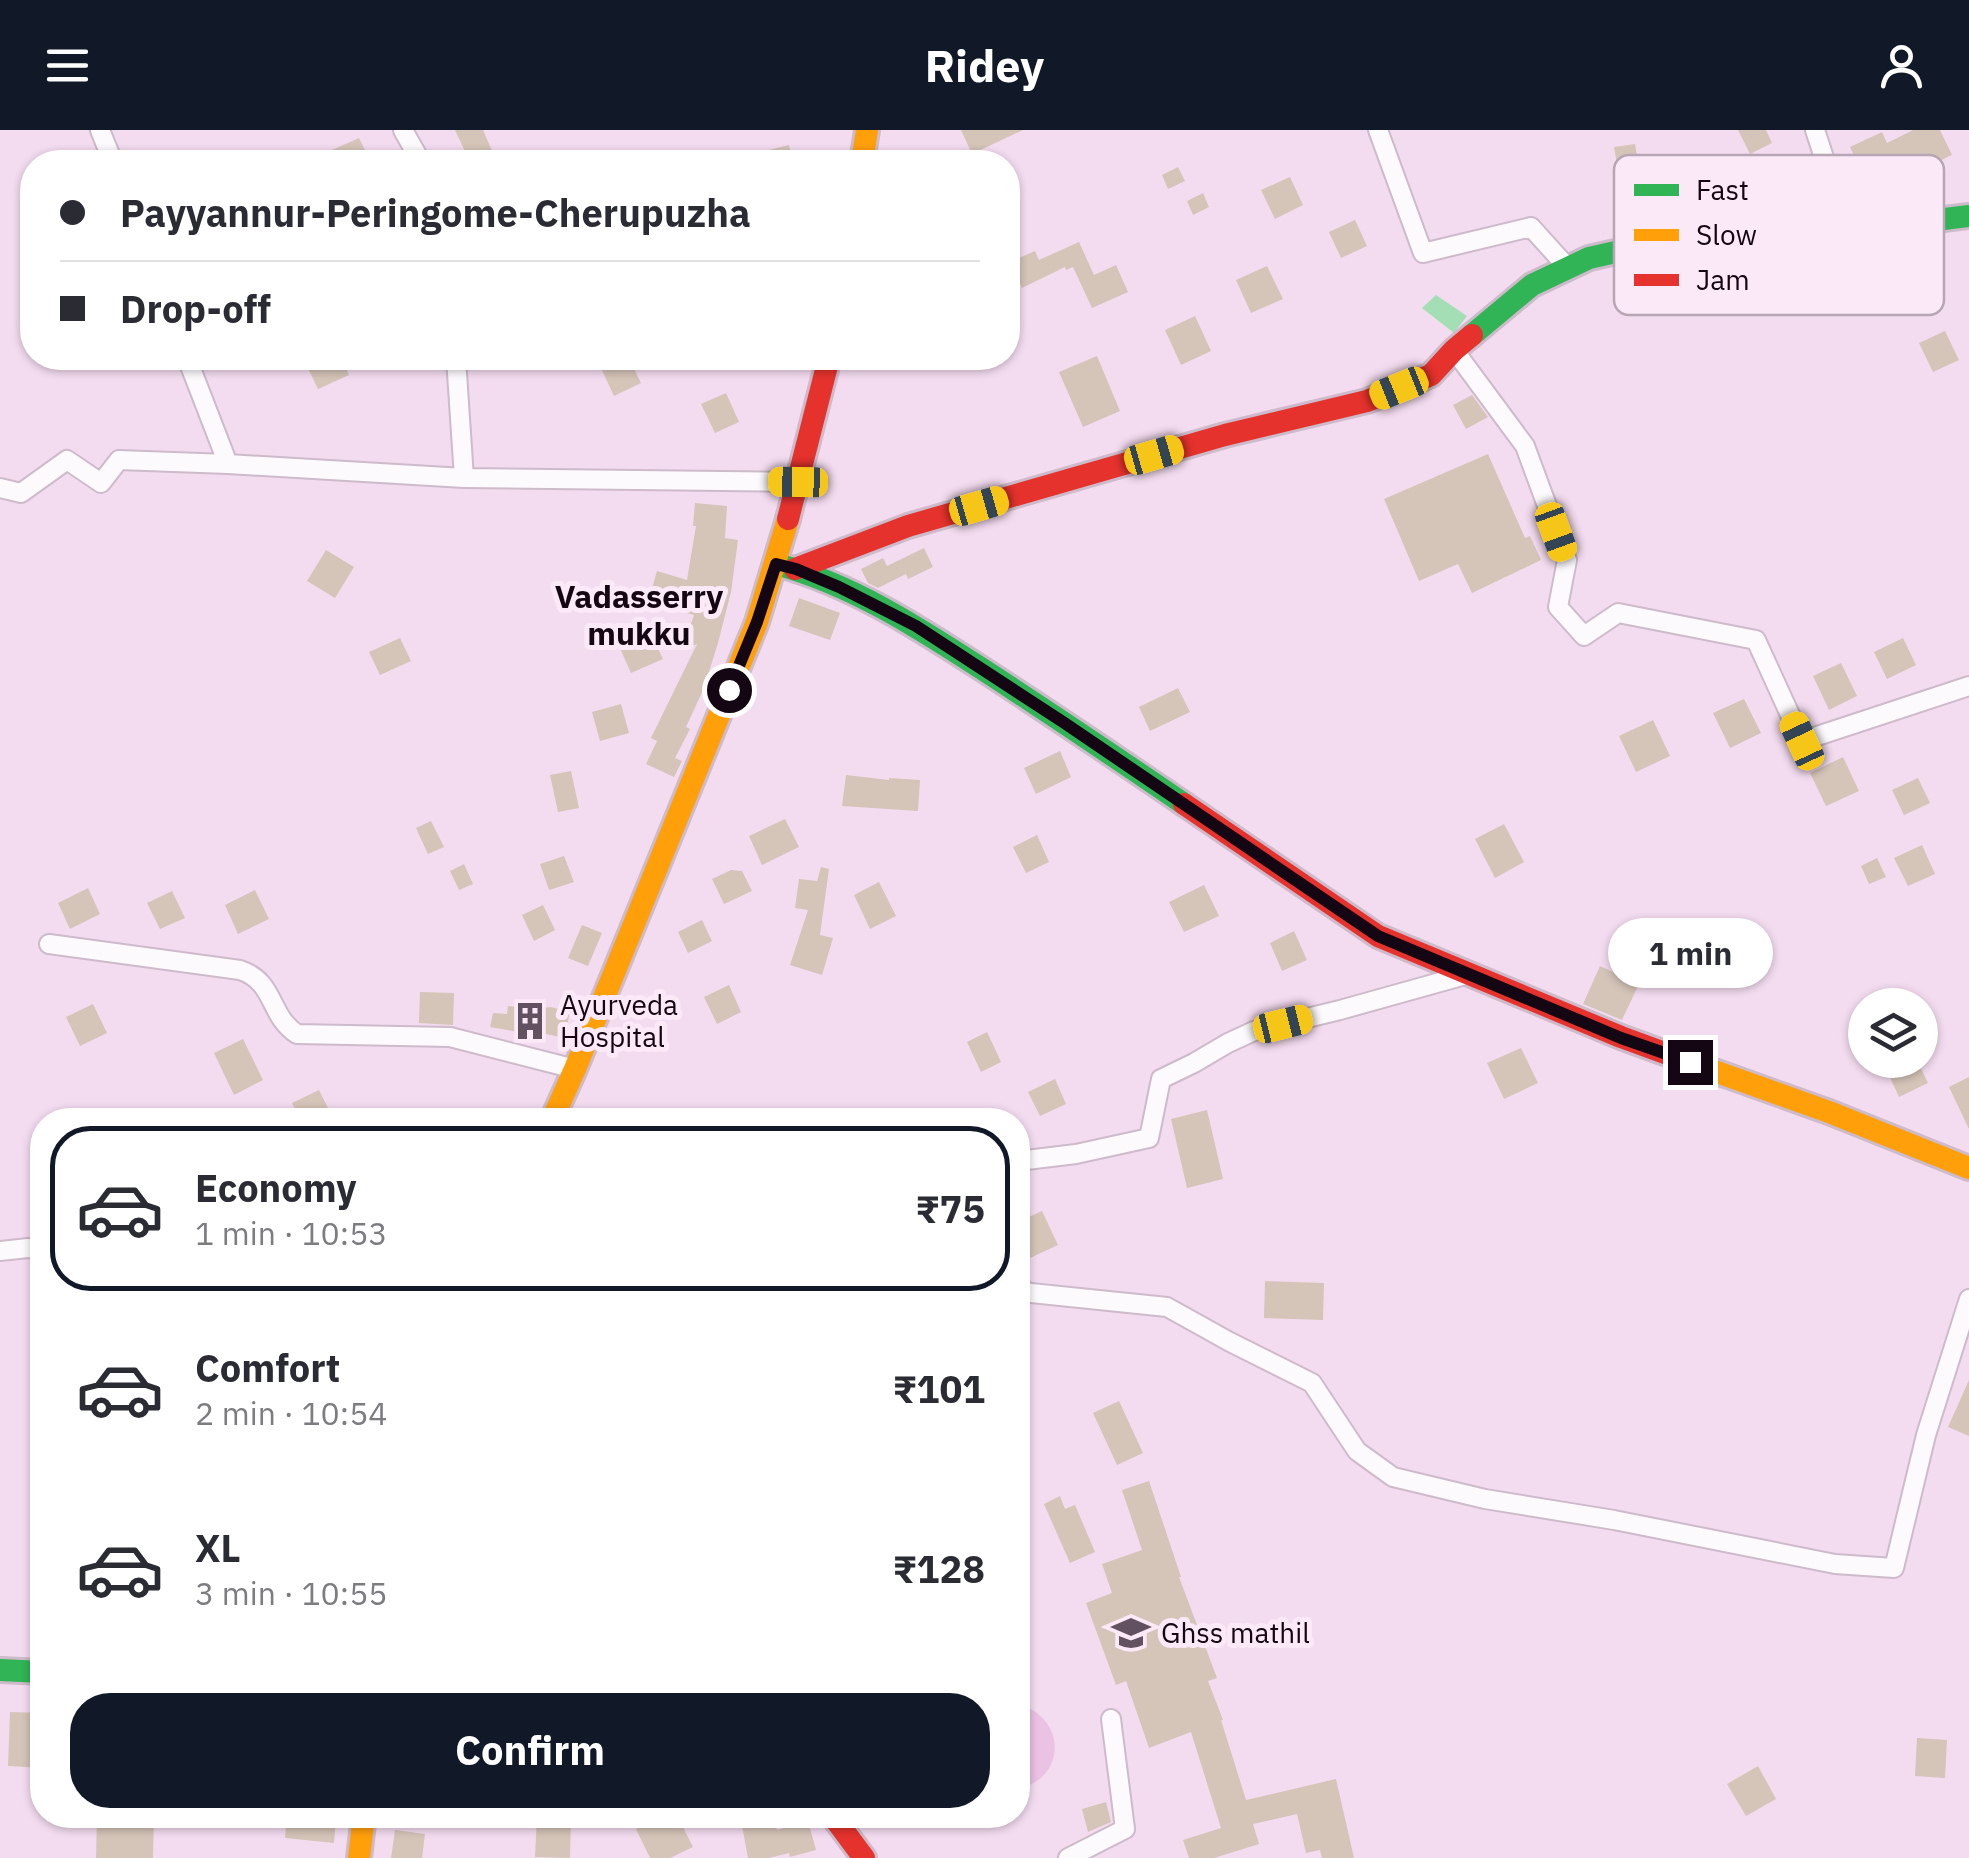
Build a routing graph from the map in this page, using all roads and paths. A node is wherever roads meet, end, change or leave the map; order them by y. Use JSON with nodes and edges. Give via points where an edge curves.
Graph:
{"nodes":[{"id":1,"x":1378,"y":130,"type":"edge"},
{"id":2,"x":1815,"y":130,"type":"edge"},
{"id":3,"x":1823,"y":155,"type":"edge"},
{"id":4,"x":1969,"y":216,"type":"edge"},
{"id":5,"x":1944,"y":219,"type":"edge"},
{"id":6,"x":1614,"y":252,"type":"edge"},
{"id":7,"x":1568,"y":268,"type":"junction"},
{"id":8,"x":1454,"y":350,"type":"junction"},
{"id":9,"x":193,"y":370,"type":"edge"},
{"id":10,"x":457,"y":370,"type":"edge"},
{"id":11,"x":826,"y":370,"type":"edge"},
{"id":12,"x":228,"y":464,"type":"junction"},
{"id":13,"x":464,"y":478,"type":"junction"},
{"id":14,"x":798,"y":482,"type":"junction"},
{"id":15,"x":0,"y":488,"type":"edge"},
{"id":16,"x":786,"y":566,"type":"junction"},
{"id":17,"x":1969,"y":686,"type":"edge"},
{"id":18,"x":49,"y":944,"type":"dead end"},
{"id":19,"x":1469,"y":974,"type":"junction"},
{"id":20,"x":574,"y":1069,"type":"junction"},
{"id":21,"x":557,"y":1108,"type":"edge"},
{"id":22,"x":1030,"y":1160,"type":"edge"},
{"id":23,"x":1969,"y":1168,"type":"edge"},
{"id":24,"x":30,"y":1248,"type":"edge"},
{"id":25,"x":0,"y":1251,"type":"edge"},
{"id":26,"x":1030,"y":1293,"type":"edge"},
{"id":27,"x":1969,"y":1298,"type":"edge"},
{"id":28,"x":0,"y":1670,"type":"edge"},
{"id":29,"x":30,"y":1671,"type":"edge"},
{"id":30,"x":1111,"y":1719,"type":"dead end"},
{"id":31,"x":362,"y":1828,"type":"edge"},
{"id":32,"x":842,"y":1828,"type":"edge"},
{"id":33,"x":359,"y":1858,"type":"edge"},
{"id":34,"x":864,"y":1858,"type":"edge"},
{"id":35,"x":1068,"y":1858,"type":"edge"}],
"edges":[{"from":1,"to":7,"type":"street","via":[[1423,253],[1531,227]]},
{"from":2,"to":3,"type":"street"},
{"from":4,"to":5,"type":"street"},
{"from":6,"to":7,"type":"street"},
{"from":7,"to":8,"type":"street","via":[[1532,285]]},
{"from":8,"to":16,"type":"street","via":[[1431,375],[1366,401],[1225,435]]},
{"from":8,"to":17,"type":"street","via":[[1525,446],[1567,560],[1558,608],[1584,636],[1618,614],[1756,640],[1802,741]]},
{"from":9,"to":12,"type":"street"},
{"from":10,"to":13,"type":"street"},
{"from":11,"to":14,"type":"street"},
{"from":12,"to":13,"type":"street"},
{"from":12,"to":15,"type":"street","via":[[119,460],[101,482],[67,460],[22,494]]},
{"from":13,"to":14,"type":"street"},
{"from":14,"to":16,"type":"street"},
{"from":16,"to":19,"type":"street","via":[[916,626],[1378,936]]},
{"from":16,"to":20,"type":"street"},
{"from":18,"to":20,"type":"street","via":[[240,970],[261,980],[297,1034],[450,1037]]},
{"from":19,"to":22,"type":"street","via":[[1254,1031],[1161,1078],[1149,1138]]},
{"from":19,"to":23,"type":"street"},
{"from":20,"to":21,"type":"street"},
{"from":24,"to":25,"type":"street"},
{"from":26,"to":27,"type":"street","via":[[1167,1307],[1312,1383],[1356,1451],[1392,1477],[1835,1564],[1894,1568]]},
{"from":28,"to":29,"type":"street"},
{"from":30,"to":35,"type":"street","via":[[1125,1828]]},
{"from":31,"to":33,"type":"street"},
{"from":32,"to":34,"type":"street"}]}
